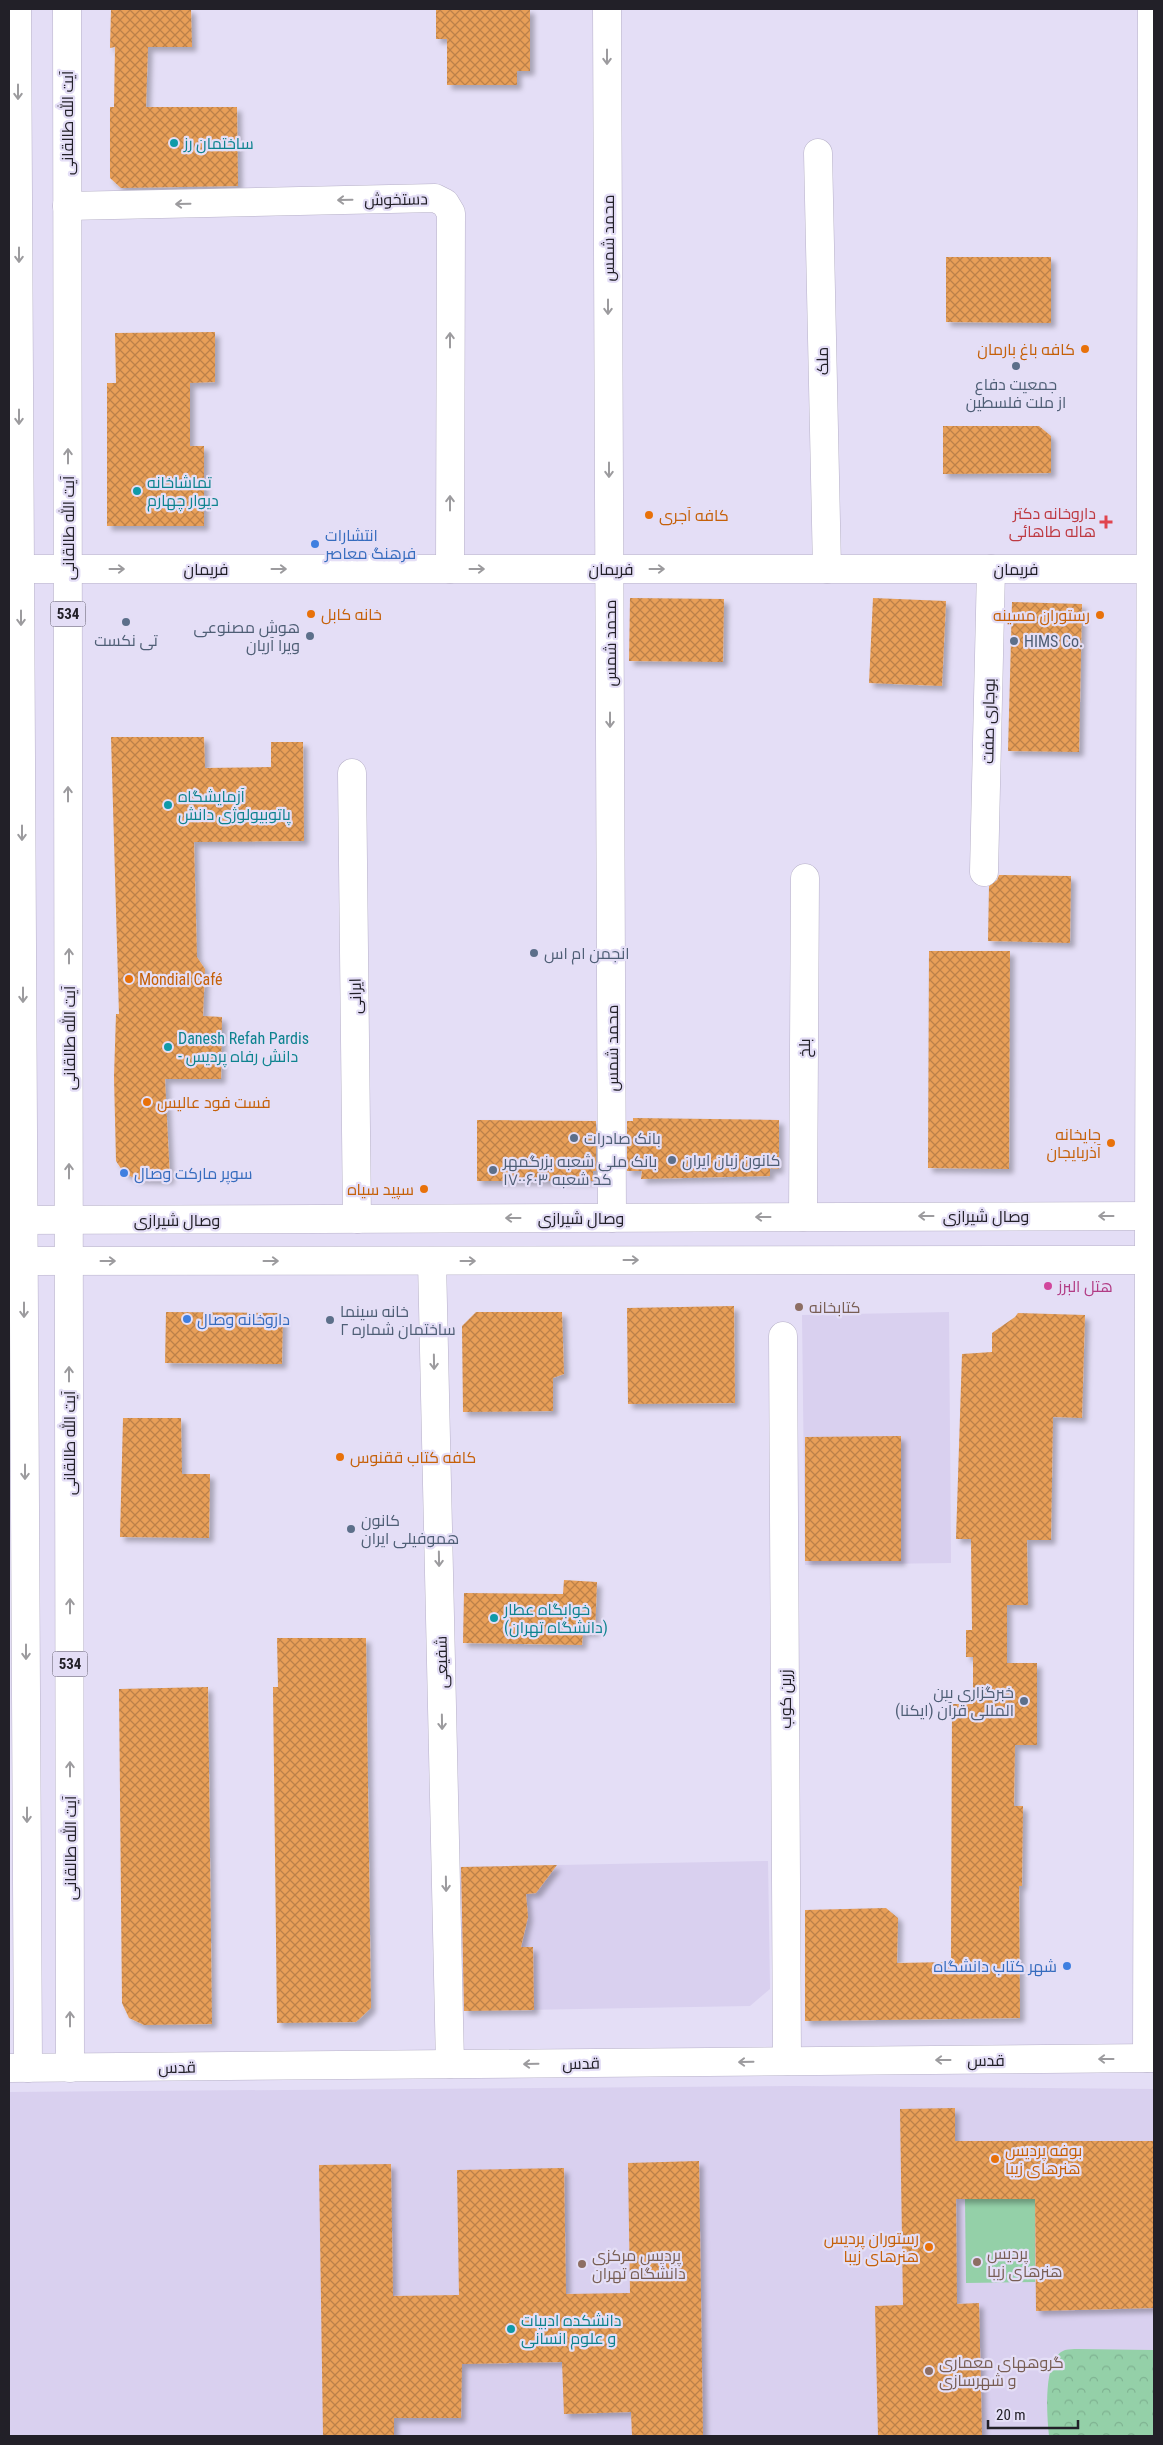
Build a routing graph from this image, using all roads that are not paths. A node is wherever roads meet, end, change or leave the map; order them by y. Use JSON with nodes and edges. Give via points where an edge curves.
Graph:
{"nodes":[{"id":1,"x":17,"y":9,"type":"edge"},
{"id":2,"x":67,"y":9,"type":"edge"},
{"id":3,"x":607,"y":9,"type":"edge"},
{"id":4,"x":1152,"y":9,"type":"edge"},
{"id":5,"x":818,"y":152,"type":"dead end"},
{"id":6,"x":67,"y":206,"type":"junction"},
{"id":7,"x":15,"y":569,"type":"edge"},
{"id":8,"x":68,"y":569,"type":"junction"},
{"id":9,"x":450,"y":569,"type":"junction"},
{"id":10,"x":610,"y":569,"type":"junction"},
{"id":11,"x":827,"y":569,"type":"junction"},
{"id":12,"x":991,"y":569,"type":"junction"},
{"id":13,"x":1153,"y":569,"type":"edge"},
{"id":14,"x":352,"y":773,"type":"dead end"},
{"id":15,"x":984,"y":872,"type":"dead end"},
{"id":16,"x":805,"y":878,"type":"dead end"},
{"id":17,"x":1152,"y":1216,"type":"edge"},
{"id":18,"x":802,"y":1217,"type":"junction"},
{"id":19,"x":612,"y":1218,"type":"junction"},
{"id":20,"x":357,"y":1219,"type":"junction"},
{"id":21,"x":431,"y":1219,"type":"junction"},
{"id":22,"x":16,"y":1220,"type":"edge"},
{"id":23,"x":70,"y":1220,"type":"junction"},
{"id":24,"x":1152,"y":1260,"type":"edge"},
{"id":25,"x":17,"y":1261,"type":"edge"},
{"id":26,"x":69,"y":1261,"type":"junction"},
{"id":27,"x":432,"y":1261,"type":"junction"},
{"id":28,"x":783,"y":1336,"type":"dead end"},
{"id":29,"x":1151,"y":1713,"type":"edge"},
{"id":30,"x":1151,"y":2058,"type":"edge"},
{"id":31,"x":787,"y":2061,"type":"junction"},
{"id":32,"x":450,"y":2064,"type":"junction"},
{"id":33,"x":18,"y":2068,"type":"edge"},
{"id":34,"x":70,"y":2068,"type":"junction"}],
"edges":[{"from":1,"to":7,"type":"street","one_way":true},
{"from":2,"to":6,"type":"street","name":"آیت الله طالقانی","number":"534"},
{"from":3,"to":10,"type":"street","name":"محمد شمس","one_way":true},
{"from":4,"to":13,"type":"street"},
{"from":5,"to":11,"type":"street","name":"ملک"},
{"from":8,"to":6,"type":"street","name":"آیت الله طالقانی","number":"534","one_way":true},
{"from":9,"to":6,"type":"street","name":"دستخوش","one_way":true,"via":[[451,213],[445,203],[435,198]]},
{"from":7,"to":8,"type":"street","name":"فریمان"},
{"from":7,"to":22,"type":"street","one_way":true},
{"from":8,"to":9,"type":"street","name":"فریمان","one_way":true},
{"from":23,"to":8,"type":"street","name":"آیت الله طالقانی","number":"534","one_way":true},
{"from":9,"to":10,"type":"street","name":"فریمان","one_way":true},
{"from":10,"to":11,"type":"street","name":"فریمان","one_way":true},
{"from":10,"to":19,"type":"street","name":"محمد شمس","one_way":true},
{"from":11,"to":12,"type":"street","name":"فریمان"},
{"from":12,"to":13,"type":"street","name":"فریمان"},
{"from":12,"to":15,"type":"street","name":"بوجاری صفت"},
{"from":13,"to":17,"type":"street"},
{"from":14,"to":20,"type":"street","name":"ایرانی"},
{"from":16,"to":18,"type":"street","name":"بلخ"},
{"from":17,"to":18,"type":"street","name":"وصال شیرازی","one_way":true},
{"from":17,"to":24,"type":"street"},
{"from":18,"to":19,"type":"street","name":"وصال شیرازی","one_way":true},
{"from":19,"to":21,"type":"street","name":"وصال شیرازی","one_way":true},
{"from":20,"to":21,"type":"street","name":"وصال شیرازی"},
{"from":20,"to":23,"type":"street","name":"وصال شیرازی"},
{"from":21,"to":27,"type":"street","name":"شفیعی"},
{"from":22,"to":23,"type":"street","name":"وصال شیرازی"},
{"from":22,"to":25,"type":"street"},
{"from":23,"to":26,"type":"street","name":"آیت الله طالقانی","number":"534"},
{"from":27,"to":24,"type":"street","one_way":true},
{"from":24,"to":29,"type":"street"},
{"from":25,"to":26,"type":"street"},
{"from":25,"to":33,"type":"street","one_way":true},
{"from":26,"to":27,"type":"street","one_way":true},
{"from":34,"to":26,"type":"street","name":"آیت الله طالقانی","number":"534","one_way":true},
{"from":27,"to":32,"type":"street","name":"شفیعی","one_way":true},
{"from":28,"to":31,"type":"street","name":"زرین کوب"},
{"from":29,"to":30,"type":"street"},
{"from":30,"to":31,"type":"street","name":"قدس","one_way":true},
{"from":31,"to":32,"type":"street","name":"قدس","one_way":true},
{"from":32,"to":34,"type":"street","name":"قدس"},
{"from":33,"to":34,"type":"street","name":"قدس"}]}
